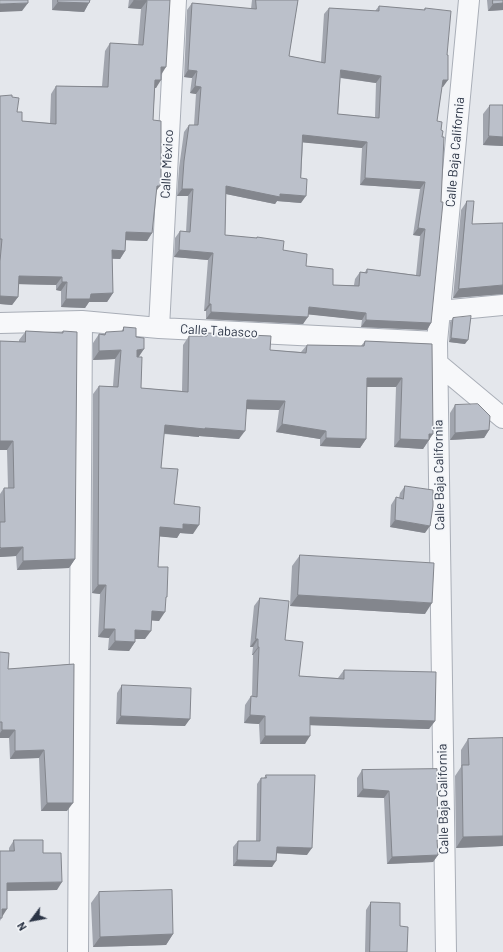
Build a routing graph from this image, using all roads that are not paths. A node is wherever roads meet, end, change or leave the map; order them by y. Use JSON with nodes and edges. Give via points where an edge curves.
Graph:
{"nodes":[{"id":1,"x":176,"y":0,"type":"edge"},
{"id":2,"x":469,"y":0,"type":"edge"},
{"id":3,"x":503,"y":305,"type":"edge"},
{"id":4,"x":440,"y":311,"type":"junction"},
{"id":5,"x":82,"y":321,"type":"junction"},
{"id":6,"x":0,"y":322,"type":"edge"},
{"id":7,"x":159,"y":328,"type":"junction"},
{"id":8,"x":437,"y":342,"type":"junction"},
{"id":9,"x":437,"y":362,"type":"junction"},
{"id":10,"x":503,"y":418,"type":"edge"},
{"id":11,"x":78,"y":952,"type":"edge"},
{"id":12,"x":446,"y":952,"type":"edge"}],
"edges":[{"from":1,"to":7,"type":"street","name":"Calle México"},
{"from":2,"to":4,"type":"street","name":"Calle Baja California"},
{"from":3,"to":4,"type":"street"},
{"from":4,"to":8,"type":"street","name":"Calle Baja California"},
{"from":5,"to":6,"type":"street","name":"Calle Tabasco"},
{"from":5,"to":7,"type":"street","name":"Calle Tabasco"},
{"from":5,"to":11,"type":"street"},
{"from":7,"to":8,"type":"street","name":"Calle Tabasco"},
{"from":8,"to":9,"type":"street","name":"Calle Baja California"},
{"from":9,"to":10,"type":"street"},
{"from":9,"to":12,"type":"street","name":"Calle Baja California"}]}
